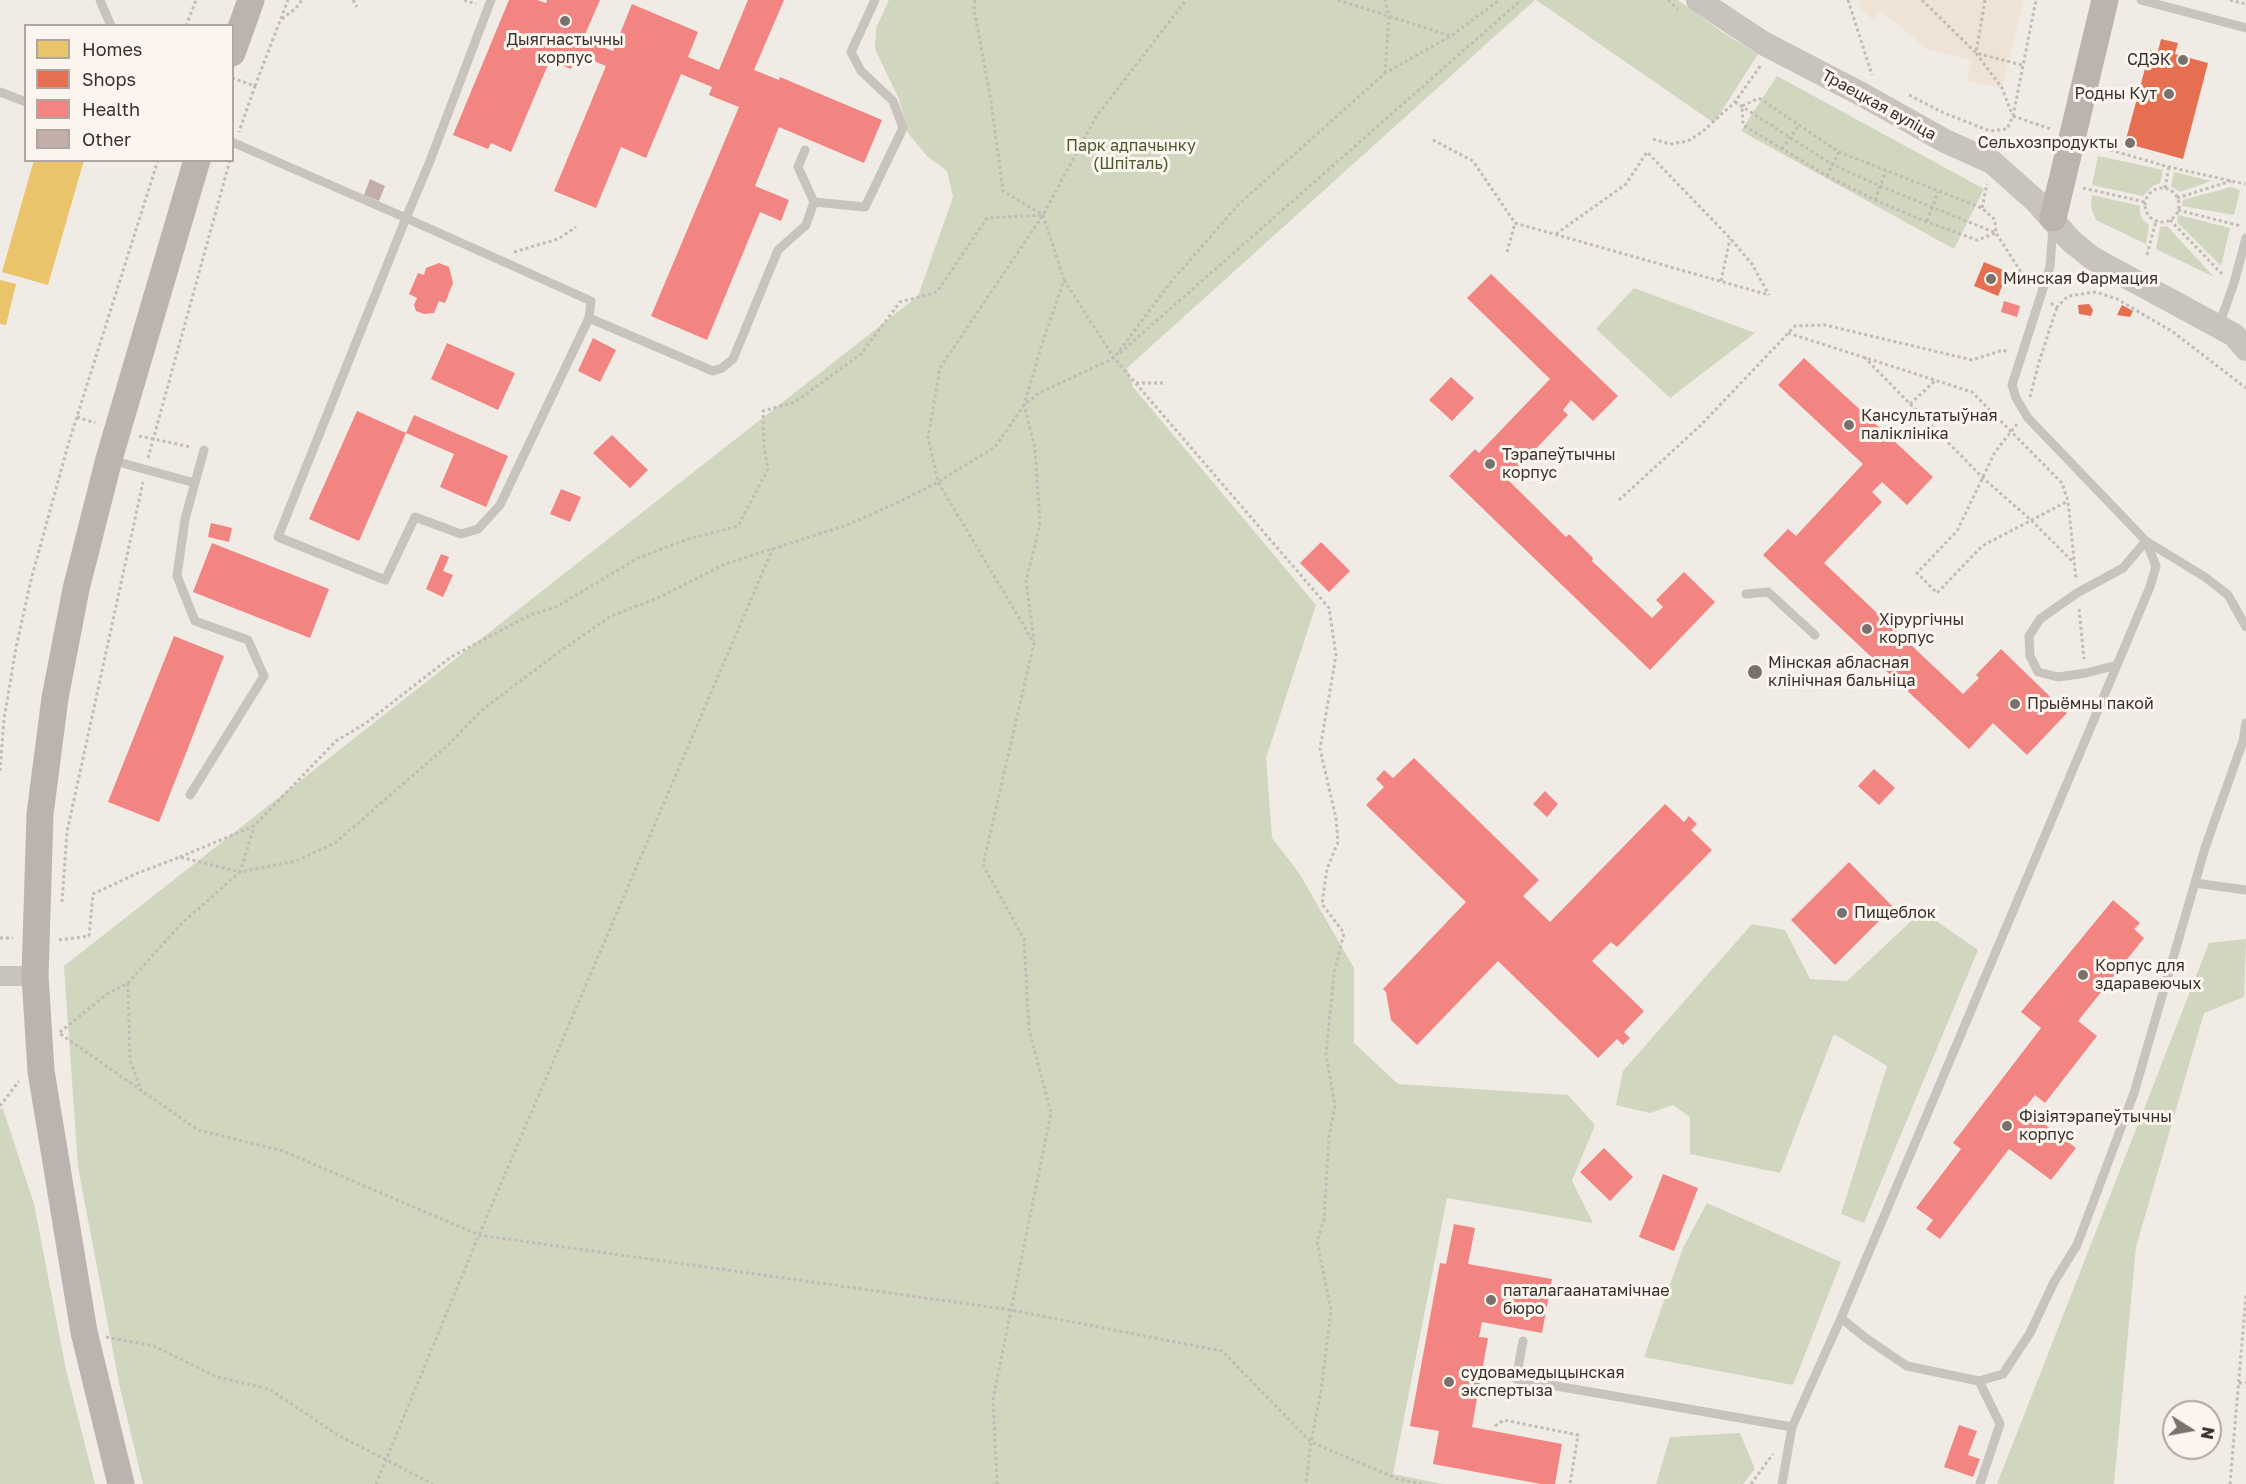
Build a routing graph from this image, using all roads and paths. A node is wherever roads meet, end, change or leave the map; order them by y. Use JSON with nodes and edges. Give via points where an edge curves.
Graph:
{"nodes":[{"id":1,"x":100,"y":0,"type":"edge"},
{"id":2,"x":196,"y":0,"type":"edge"},
{"id":3,"x":251,"y":0,"type":"edge"},
{"id":4,"x":288,"y":0,"type":"edge"},
{"id":5,"x":302,"y":0,"type":"edge"},
{"id":6,"x":353,"y":0,"type":"edge"},
{"id":7,"x":491,"y":0,"type":"edge"},
{"id":8,"x":875,"y":0,"type":"edge"},
{"id":9,"x":975,"y":0,"type":"edge"},
{"id":10,"x":1186,"y":0,"type":"edge"},
{"id":11,"x":1338,"y":0,"type":"edge"},
{"id":12,"x":1385,"y":0,"type":"edge"},
{"id":13,"x":1499,"y":0,"type":"edge"},
{"id":14,"x":1521,"y":0,"type":"edge"},
{"id":15,"x":1668,"y":0,"type":"edge"},
{"id":16,"x":1848,"y":0,"type":"edge"},
{"id":17,"x":1922,"y":0,"type":"edge"},
{"id":18,"x":1985,"y":0,"type":"edge"},
{"id":19,"x":2036,"y":0,"type":"edge"},
{"id":20,"x":2105,"y":0,"type":"edge"},
{"id":21,"x":2141,"y":0,"type":"edge"},
{"id":22,"x":2230,"y":0,"type":"edge"},
{"id":23,"x":2246,"y":4,"type":"edge"},
{"id":24,"x":1689,"y":6,"type":"edge"},
{"id":25,"x":357,"y":7,"type":"dead end"},
{"id":26,"x":1389,"y":16,"type":"junction"},
{"id":27,"x":280,"y":20,"type":"junction"},
{"id":28,"x":110,"y":24,"type":"edge"},
{"id":29,"x":187,"y":24,"type":"edge"},
{"id":30,"x":2246,"y":28,"type":"edge"},
{"id":31,"x":1451,"y":36,"type":"junction"},
{"id":32,"x":234,"y":47,"type":"edge"},
{"id":33,"x":1976,"y":53,"type":"junction"},
{"id":34,"x":1762,"y":63,"type":"dead end"},
{"id":35,"x":2022,"y":65,"type":"junction"},
{"id":36,"x":1385,"y":73,"type":"junction"},
{"id":37,"x":234,"y":79,"type":"edge"},
{"id":38,"x":1873,"y":79,"type":"dead end"},
{"id":39,"x":255,"y":86,"type":"junction"},
{"id":40,"x":0,"y":92,"type":"edge"},
{"id":41,"x":1905,"y":93,"type":"dead end"},
{"id":42,"x":24,"y":101,"type":"edge"},
{"id":43,"x":1735,"y":102,"type":"junction"},
{"id":44,"x":1742,"y":106,"type":"junction"},
{"id":45,"x":2013,"y":116,"type":"junction"},
{"id":46,"x":1799,"y":125,"type":"junction"},
{"id":47,"x":2057,"y":130,"type":"dead end"},
{"id":48,"x":1791,"y":137,"type":"junction"},
{"id":49,"x":1653,"y":139,"type":"dead end"},
{"id":50,"x":1433,"y":140,"type":"dead end"},
{"id":51,"x":234,"y":142,"type":"edge"},
{"id":52,"x":2094,"y":145,"type":"dead end"},
{"id":53,"x":1782,"y":149,"type":"junction"},
{"id":54,"x":805,"y":150,"type":"dead end"},
{"id":55,"x":1839,"y":152,"type":"junction"},
{"id":56,"x":157,"y":162,"type":"edge"},
{"id":57,"x":196,"y":162,"type":"edge"},
{"id":58,"x":229,"y":162,"type":"edge"},
{"id":59,"x":1833,"y":165,"type":"junction"},
{"id":60,"x":2169,"y":167,"type":"junction"},
{"id":61,"x":1886,"y":171,"type":"junction"},
{"id":62,"x":1827,"y":176,"type":"junction"},
{"id":63,"x":2232,"y":181,"type":"junction"},
{"id":64,"x":2245,"y":184,"type":"edge"},
{"id":65,"x":1880,"y":186,"type":"junction"},
{"id":66,"x":2082,"y":188,"type":"dead end"},
{"id":67,"x":2165,"y":188,"type":"junction"},
{"id":68,"x":1995,"y":191,"type":"dead end"},
{"id":69,"x":1938,"y":192,"type":"junction"},
{"id":70,"x":2177,"y":198,"type":"junction"},
{"id":71,"x":1875,"y":200,"type":"junction"},
{"id":72,"x":814,"y":202,"type":"junction"},
{"id":73,"x":2145,"y":202,"type":"junction"},
{"id":74,"x":1932,"y":208,"type":"junction"},
{"id":75,"x":1982,"y":208,"type":"junction"},
{"id":76,"x":2178,"y":210,"type":"junction"},
{"id":77,"x":1043,"y":215,"type":"junction"},
{"id":78,"x":406,"y":218,"type":"junction"},
{"id":79,"x":2053,"y":218,"type":"junction"},
{"id":80,"x":2170,"y":220,"type":"junction"},
{"id":81,"x":2156,"y":221,"type":"junction"},
{"id":82,"x":1927,"y":222,"type":"junction"},
{"id":83,"x":1515,"y":223,"type":"junction"},
{"id":84,"x":576,"y":227,"type":"dead end"},
{"id":85,"x":2246,"y":227,"type":"edge"},
{"id":86,"x":1996,"y":233,"type":"junction"},
{"id":87,"x":1556,"y":234,"type":"junction"},
{"id":88,"x":1730,"y":238,"type":"junction"},
{"id":89,"x":2246,"y":238,"type":"edge"},
{"id":90,"x":1508,"y":252,"type":"dead end"},
{"id":91,"x":2147,"y":255,"type":"dead end"},
{"id":92,"x":496,"y":258,"type":"junction"},
{"id":93,"x":2243,"y":261,"type":"edge"},
{"id":94,"x":2031,"y":275,"type":"dead end"},
{"id":95,"x":2222,"y":275,"type":"dead end"},
{"id":96,"x":1064,"y":280,"type":"junction"},
{"id":97,"x":1721,"y":281,"type":"junction"},
{"id":98,"x":2028,"y":285,"type":"junction"},
{"id":99,"x":2040,"y":296,"type":"junction"},
{"id":100,"x":2057,"y":307,"type":"junction"},
{"id":101,"x":589,"y":318,"type":"junction"},
{"id":102,"x":1788,"y":333,"type":"junction"},
{"id":103,"x":2236,"y":338,"type":"edge"},
{"id":104,"x":1862,"y":356,"type":"junction"},
{"id":105,"x":2020,"y":357,"type":"junction"},
{"id":106,"x":1114,"y":358,"type":"junction"},
{"id":107,"x":1936,"y":380,"type":"junction"},
{"id":108,"x":1136,"y":383,"type":"junction"},
{"id":109,"x":1162,"y":383,"type":"dead end"},
{"id":110,"x":2246,"y":388,"type":"edge"},
{"id":111,"x":1910,"y":404,"type":"junction"},
{"id":112,"x":1024,"y":405,"type":"junction"},
{"id":113,"x":2025,"y":413,"type":"junction"},
{"id":114,"x":2011,"y":431,"type":"junction"},
{"id":115,"x":204,"y":450,"type":"dead end"},
{"id":116,"x":109,"y":459,"type":"junction"},
{"id":117,"x":145,"y":469,"type":"junction"},
{"id":118,"x":1983,"y":478,"type":"junction"},
{"id":119,"x":938,"y":482,"type":"junction"},
{"id":120,"x":195,"y":483,"type":"junction"},
{"id":121,"x":1619,"y":500,"type":"dead end"},
{"id":122,"x":2068,"y":501,"type":"junction"},
{"id":123,"x":2031,"y":520,"type":"junction"},
{"id":124,"x":2146,"y":541,"type":"junction"},
{"id":125,"x":773,"y":548,"type":"junction"},
{"id":126,"x":2074,"y":563,"type":"junction"},
{"id":127,"x":2077,"y":593,"type":"junction"},
{"id":128,"x":1746,"y":594,"type":"dead end"},
{"id":129,"x":2246,"y":627,"type":"edge"},
{"id":130,"x":1815,"y":635,"type":"dead end"},
{"id":131,"x":1034,"y":643,"type":"junction"},
{"id":132,"x":2117,"y":664,"type":"junction"},
{"id":133,"x":2086,"y":673,"type":"junction"},
{"id":134,"x":2246,"y":723,"type":"edge"},
{"id":135,"x":0,"y":771,"type":"edge"},
{"id":136,"x":190,"y":795,"type":"dead end"},
{"id":137,"x":254,"y":826,"type":"junction"},
{"id":138,"x":180,"y":856,"type":"junction"},
{"id":139,"x":240,"y":872,"type":"junction"},
{"id":140,"x":2195,"y":883,"type":"junction"},
{"id":141,"x":2246,"y":890,"type":"edge"},
{"id":142,"x":61,"y":909,"type":"dead end"},
{"id":143,"x":59,"y":929,"type":"dead end"},
{"id":144,"x":0,"y":976,"type":"edge"},
{"id":145,"x":35,"y":976,"type":"junction"},
{"id":146,"x":128,"y":983,"type":"junction"},
{"id":147,"x":23,"y":1074,"type":"dead end"},
{"id":148,"x":141,"y":1091,"type":"junction"},
{"id":149,"x":0,"y":1106,"type":"edge"},
{"id":150,"x":479,"y":1235,"type":"junction"},
{"id":151,"x":2246,"y":1295,"type":"edge"},
{"id":152,"x":1011,"y":1310,"type":"junction"},
{"id":153,"x":1841,"y":1318,"type":"junction"},
{"id":154,"x":84,"y":1332,"type":"junction"},
{"id":155,"x":1523,"y":1341,"type":"dead end"},
{"id":156,"x":1979,"y":1381,"type":"junction"},
{"id":157,"x":2239,"y":1383,"type":"junction"},
{"id":158,"x":2246,"y":1383,"type":"edge"},
{"id":159,"x":1495,"y":1426,"type":"dead end"},
{"id":160,"x":1792,"y":1427,"type":"junction"},
{"id":161,"x":1311,"y":1442,"type":"junction"},
{"id":162,"x":387,"y":1460,"type":"junction"},
{"id":163,"x":121,"y":1484,"type":"edge"},
{"id":164,"x":376,"y":1484,"type":"edge"},
{"id":165,"x":433,"y":1484,"type":"edge"},
{"id":166,"x":997,"y":1484,"type":"edge"},
{"id":167,"x":1306,"y":1484,"type":"edge"},
{"id":168,"x":1422,"y":1484,"type":"edge"},
{"id":169,"x":1570,"y":1484,"type":"edge"},
{"id":170,"x":1782,"y":1484,"type":"edge"},
{"id":171,"x":1980,"y":1484,"type":"edge"},
{"id":172,"x":2230,"y":1484,"type":"edge"}],
"edges":[{"from":1,"to":28,"type":"lane"},
{"from":2,"to":29,"type":"path"},
{"from":3,"to":32,"type":"main road"},
{"from":4,"to":27,"type":"path"},
{"from":5,"to":27,"type":"path"},
{"from":6,"to":25,"type":"path"},
{"from":7,"to":78,"type":"lane"},
{"from":8,"to":72,"type":"lane","via":[[851,52],[861,71],[893,101],[903,128],[865,207]]},
{"from":9,"to":77,"type":"path","via":[[1003,191]]},
{"from":10,"to":77,"type":"path","via":[[1096,117]]},
{"from":11,"to":26,"type":"path"},
{"from":12,"to":26,"type":"path"},
{"from":13,"to":31,"type":"path"},
{"from":14,"to":106,"type":"path"},
{"from":15,"to":24,"type":"path"},
{"from":16,"to":38,"type":"path"},
{"from":17,"to":33,"type":"path"},
{"from":18,"to":33,"type":"path"},
{"from":19,"to":35,"type":"path"},
{"from":20,"to":79,"type":"main road"},
{"from":21,"to":30,"type":"lane"},
{"from":22,"to":23,"type":"path"},
{"from":24,"to":79,"type":"street","name":"Траецкая вуліца","via":[[1992,162]]},
{"from":26,"to":31,"type":"path"},
{"from":26,"to":36,"type":"path"},
{"from":27,"to":39,"type":"path"},
{"from":31,"to":36,"type":"path"},
{"from":33,"to":35,"type":"path"},
{"from":33,"to":45,"type":"path","via":[[2002,88]]},
{"from":34,"to":43,"type":"path"},
{"from":35,"to":45,"type":"path"},
{"from":36,"to":106,"type":"path","via":[[1239,204],[1170,283]]},
{"from":37,"to":39,"type":"path"},
{"from":39,"to":51,"type":"path"},
{"from":40,"to":42,"type":"lane"},
{"from":41,"to":45,"type":"path","via":[[1990,131],[2007,129]]},
{"from":43,"to":44,"type":"path"},
{"from":43,"to":49,"type":"path","via":[[1688,141],[1670,144]]},
{"from":44,"to":46,"type":"path","via":[[1759,98]]},
{"from":44,"to":48,"type":"path"},
{"from":44,"to":53,"type":"path","via":[[1743,125]]},
{"from":45,"to":47,"type":"path"},
{"from":46,"to":48,"type":"path"},
{"from":46,"to":55,"type":"path"},
{"from":48,"to":53,"type":"path"},
{"from":48,"to":59,"type":"path"},
{"from":50,"to":83,"type":"path","via":[[1473,161]]},
{"from":51,"to":78,"type":"lane"},
{"from":52,"to":60,"type":"path"},
{"from":53,"to":62,"type":"path"},
{"from":54,"to":72,"type":"lane","via":[[798,166]]},
{"from":55,"to":59,"type":"path"},
{"from":55,"to":61,"type":"path"},
{"from":56,"to":135,"type":"path","via":[[68,445],[32,580],[12,668]]},
{"from":57,"to":116,"type":"main road"},
{"from":58,"to":117,"type":"path"},
{"from":59,"to":62,"type":"path"},
{"from":59,"to":65,"type":"path"},
{"from":60,"to":63,"type":"path"},
{"from":60,"to":67,"type":"path"},
{"from":61,"to":65,"type":"path"},
{"from":61,"to":69,"type":"path"},
{"from":62,"to":71,"type":"path"},
{"from":63,"to":64,"type":"path"},
{"from":63,"to":70,"type":"path"},
{"from":65,"to":71,"type":"path"},
{"from":65,"to":74,"type":"path"},
{"from":66,"to":73,"type":"path"},
{"from":67,"to":70,"type":"path"},
{"from":67,"to":73,"type":"path","via":[[2153,191]]},
{"from":68,"to":75,"type":"path","via":[[1987,184]]},
{"from":69,"to":74,"type":"path"},
{"from":69,"to":75,"type":"path"},
{"from":70,"to":76,"type":"path"},
{"from":71,"to":82,"type":"path"},
{"from":72,"to":101,"type":"lane","via":[[806,225],[778,250],[733,359],[722,368],[713,371]]},
{"from":73,"to":81,"type":"path","via":[[2146,210]]},
{"from":74,"to":82,"type":"path"},
{"from":74,"to":86,"type":"path"},
{"from":75,"to":86,"type":"path","via":[[1995,220]]},
{"from":76,"to":80,"type":"path"},
{"from":76,"to":85,"type":"path"},
{"from":77,"to":96,"type":"path"},
{"from":77,"to":119,"type":"path","via":[[940,368],[928,437]]},
{"from":77,"to":137,"type":"path","via":[[987,218],[937,292],[900,302],[861,354],[795,402],[763,411],[768,469],[738,526],[638,558],[556,607],[530,615],[451,657],[366,723],[336,741]]},
{"from":78,"to":92,"type":"lane"},
{"from":78,"to":101,"type":"lane","via":[[278,537],[385,580],[415,517],[461,534],[478,529],[500,505]]},
{"from":79,"to":99,"type":"lane","via":[[2050,267]]},
{"from":79,"to":103,"type":"street","name":"Траецкая вуліца","via":[[2071,241],[2092,258]]},
{"from":80,"to":81,"type":"path"},
{"from":80,"to":95,"type":"path"},
{"from":81,"to":91,"type":"path"},
{"from":82,"to":86,"type":"path","via":[[1977,240]]},
{"from":83,"to":87,"type":"path"},
{"from":83,"to":90,"type":"path"},
{"from":84,"to":92,"type":"path","via":[[558,239]]},
{"from":86,"to":98,"type":"path"},
{"from":87,"to":88,"type":"path","via":[[1626,184],[1647,152]]},
{"from":87,"to":97,"type":"path"},
{"from":88,"to":97,"type":"path"},
{"from":88,"to":97,"type":"path","via":[[1752,264],[1769,295]]},
{"from":89,"to":93,"type":"lane"},
{"from":92,"to":101,"type":"lane","via":[[591,301]]},
{"from":93,"to":103,"type":"lane"},
{"from":94,"to":98,"type":"path"},
{"from":96,"to":106,"type":"path"},
{"from":96,"to":112,"type":"path"},
{"from":98,"to":99,"type":"path"},
{"from":99,"to":100,"type":"path"},
{"from":99,"to":105,"type":"lane"},
{"from":100,"to":110,"type":"path","via":[[2068,296],[2097,292],[2116,299],[2173,332]]},
{"from":100,"to":113,"type":"path"},
{"from":102,"to":104,"type":"path"},
{"from":102,"to":105,"type":"path","via":[[1795,326],[1825,325],[1972,360],[2003,350]]},
{"from":102,"to":121,"type":"path","via":[[1700,426]]},
{"from":104,"to":107,"type":"path"},
{"from":104,"to":111,"type":"path"},
{"from":105,"to":113,"type":"lane","via":[[2012,385]]},
{"from":106,"to":108,"type":"path"},
{"from":106,"to":112,"type":"path","via":[[1039,393]]},
{"from":107,"to":111,"type":"path"},
{"from":107,"to":114,"type":"path","via":[[1972,392]]},
{"from":108,"to":109,"type":"path"},
{"from":108,"to":161,"type":"path","via":[[1329,608],[1336,654],[1320,749],[1338,842],[1327,869],[1322,904],[1344,933],[1334,973],[1326,1054],[1335,1106],[1329,1136],[1324,1219],[1317,1241],[1331,1310]]},
{"from":111,"to":118,"type":"path"},
{"from":112,"to":119,"type":"path","via":[[995,447]]},
{"from":112,"to":131,"type":"path","via":[[1035,448],[1040,525],[1026,580]]},
{"from":113,"to":114,"type":"path"},
{"from":113,"to":124,"type":"lane"},
{"from":114,"to":118,"type":"path"},
{"from":114,"to":122,"type":"path","via":[[2062,483]]},
{"from":115,"to":120,"type":"lane"},
{"from":116,"to":117,"type":"lane"},
{"from":116,"to":145,"type":"main road","via":[[76,589],[55,698],[40,814]]},
{"from":117,"to":120,"type":"lane"},
{"from":117,"to":142,"type":"path","via":[[67,831]]},
{"from":118,"to":123,"type":"path"},
{"from":118,"to":123,"type":"path","via":[[1957,531],[1917,573],[1938,592],[1982,546]]},
{"from":119,"to":125,"type":"path","via":[[847,525]]},
{"from":119,"to":131,"type":"path"},
{"from":120,"to":136,"type":"lane","via":[[177,576],[195,621],[248,640],[264,676]]},
{"from":122,"to":123,"type":"path"},
{"from":122,"to":126,"type":"path"},
{"from":123,"to":126,"type":"path"},
{"from":124,"to":127,"type":"lane","via":[[2123,568]]},
{"from":124,"to":129,"type":"lane","via":[[2228,595]]},
{"from":124,"to":132,"type":"lane","via":[[2156,566]]},
{"from":125,"to":139,"type":"path","via":[[725,564],[660,597],[611,616],[482,710],[448,745],[335,843],[296,861]]},
{"from":125,"to":150,"type":"path"},
{"from":126,"to":127,"type":"path"},
{"from":127,"to":133,"type":"path"},
{"from":127,"to":133,"type":"lane","via":[[2040,620],[2029,636],[2030,656],[2038,672],[2058,677]]},
{"from":128,"to":130,"type":"lane","via":[[1768,592]]},
{"from":131,"to":152,"type":"path","via":[[983,864],[1024,939],[1029,1029],[1051,1113]]},
{"from":132,"to":133,"type":"lane"},
{"from":132,"to":153,"type":"lane"},
{"from":134,"to":140,"type":"lane"},
{"from":137,"to":138,"type":"path"},
{"from":137,"to":139,"type":"path"},
{"from":138,"to":139,"type":"path"},
{"from":138,"to":143,"type":"path","via":[[93,894],[89,936],[58,940]]},
{"from":139,"to":146,"type":"path","via":[[181,924]]},
{"from":140,"to":141,"type":"lane"},
{"from":140,"to":156,"type":"lane","via":[[2134,1093],[2077,1245],[2030,1333],[2003,1374]]},
{"from":144,"to":145,"type":"street"},
{"from":145,"to":154,"type":"main road","via":[[41,1071]]},
{"from":146,"to":148,"type":"path","via":[[130,1060]]},
{"from":146,"to":148,"type":"path","via":[[106,994],[59,1033]]},
{"from":147,"to":149,"type":"path"},
{"from":148,"to":150,"type":"path","via":[[198,1130],[283,1151]]},
{"from":150,"to":152,"type":"path"},
{"from":150,"to":162,"type":"path"},
{"from":151,"to":157,"type":"path"},
{"from":152,"to":161,"type":"path","via":[[1222,1351]]},
{"from":152,"to":166,"type":"path","via":[[993,1399]]},
{"from":153,"to":156,"type":"lane","via":[[1907,1366]]},
{"from":153,"to":160,"type":"lane"},
{"from":154,"to":162,"type":"path","via":[[154,1346],[216,1377],[269,1389],[338,1435]]},
{"from":154,"to":163,"type":"main road"},
{"from":155,"to":160,"type":"lane","via":[[1516,1379]]},
{"from":156,"to":171,"type":"lane","via":[[2000,1424]]},
{"from":157,"to":158,"type":"path"},
{"from":157,"to":172,"type":"path"},
{"from":159,"to":169,"type":"path","via":[[1504,1420],[1578,1436]]},
{"from":160,"to":170,"type":"lane"},
{"from":161,"to":167,"type":"path"},
{"from":161,"to":168,"type":"path","via":[[1398,1479]]},
{"from":162,"to":164,"type":"path"},
{"from":162,"to":165,"type":"path"}]}
